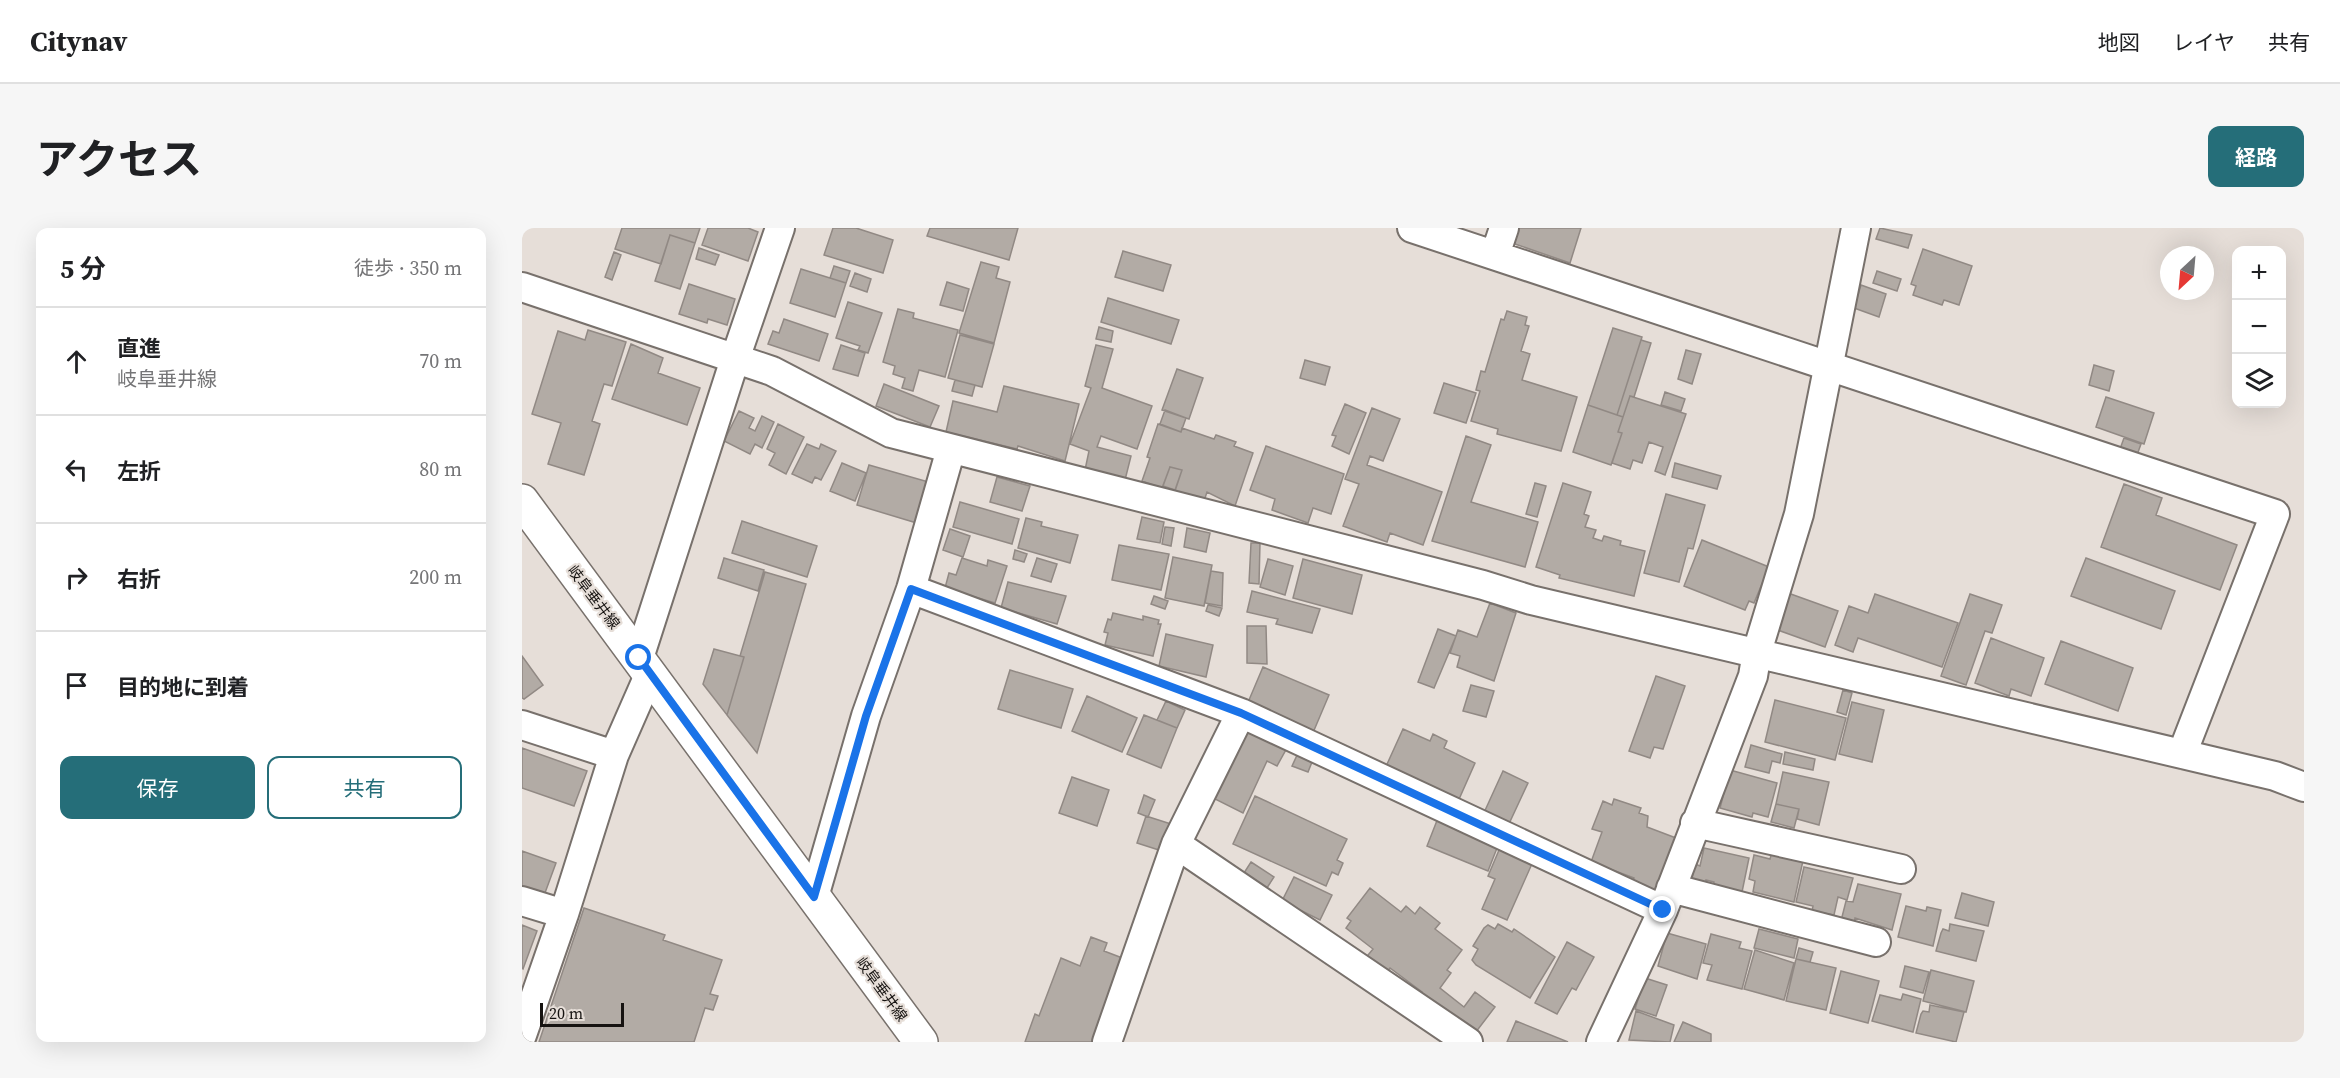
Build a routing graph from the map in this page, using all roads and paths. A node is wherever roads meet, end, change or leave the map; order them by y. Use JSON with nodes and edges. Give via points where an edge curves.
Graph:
{"nodes":[{"id":1,"x":780,"y":228,"type":"edge"},
{"id":2,"x":1412,"y":228,"type":"edge"},
{"id":3,"x":1504,"y":228,"type":"edge"},
{"id":4,"x":1856,"y":228,"type":"edge"},
{"id":5,"x":1494,"y":255,"type":"junction"},
{"id":6,"x":522,"y":287,"type":"edge"},
{"id":7,"x":735,"y":359,"type":"junction"},
{"id":8,"x":1827,"y":368,"type":"junction"},
{"id":9,"x":951,"y":449,"type":"junction"},
{"id":10,"x":522,"y":501,"type":"edge"},
{"id":11,"x":911,"y":589,"type":"junction"},
{"id":12,"x":1757,"y":652,"type":"junction"},
{"id":13,"x":645,"y":665,"type":"junction"},
{"id":14,"x":1241,"y":713,"type":"junction"},
{"id":15,"x":522,"y":725,"type":"edge"},
{"id":16,"x":614,"y":754,"type":"junction"},
{"id":17,"x":2182,"y":754,"type":"junction"},
{"id":18,"x":2304,"y":787,"type":"edge"},
{"id":19,"x":1695,"y":823,"type":"junction"},
{"id":20,"x":1176,"y":844,"type":"junction"},
{"id":21,"x":1901,"y":869,"type":"dead end"},
{"id":22,"x":814,"y":897,"type":"junction"},
{"id":23,"x":1667,"y":899,"type":"junction"},
{"id":24,"x":522,"y":900,"type":"edge"},
{"id":25,"x":564,"y":914,"type":"junction"},
{"id":26,"x":1876,"y":942,"type":"dead end"},
{"id":27,"x":529,"y":993,"type":"edge"},
{"id":28,"x":522,"y":1035,"type":"edge"},
{"id":29,"x":921,"y":1042,"type":"edge"},
{"id":30,"x":1107,"y":1042,"type":"edge"},
{"id":31,"x":1468,"y":1042,"type":"edge"},
{"id":32,"x":1601,"y":1042,"type":"edge"}],
"edges":[{"from":1,"to":7,"type":"street"},
{"from":2,"to":5,"type":"street"},
{"from":3,"to":5,"type":"street"},
{"from":4,"to":8,"type":"street"},
{"from":5,"to":8,"type":"street"},
{"from":6,"to":7,"type":"street"},
{"from":7,"to":9,"type":"street","via":[[771,371],[891,433]]},
{"from":7,"to":13,"type":"street"},
{"from":8,"to":12,"type":"street","via":[[1799,514]]},
{"from":8,"to":17,"type":"street","via":[[2275,514]]},
{"from":9,"to":11,"type":"street"},
{"from":9,"to":12,"type":"street","via":[[1531,600]]},
{"from":10,"to":13,"type":"main road","name":"岐阜垂井線"},
{"from":11,"to":14,"type":"street"},
{"from":11,"to":22,"type":"street","via":[[866,716]]},
{"from":12,"to":17,"type":"street"},
{"from":12,"to":19,"type":"street","via":[[1753,676]]},
{"from":13,"to":16,"type":"street"},
{"from":13,"to":22,"type":"main road","name":"岐阜垂井線"},
{"from":14,"to":20,"type":"street"},
{"from":14,"to":23,"type":"street"},
{"from":15,"to":16,"type":"street"},
{"from":16,"to":25,"type":"street"},
{"from":17,"to":18,"type":"street","via":[[2275,776]]},
{"from":19,"to":21,"type":"street"},
{"from":19,"to":23,"type":"street"},
{"from":20,"to":30,"type":"street"},
{"from":20,"to":31,"type":"street"},
{"from":22,"to":29,"type":"main road","name":"岐阜垂井線"},
{"from":23,"to":26,"type":"street"},
{"from":23,"to":32,"type":"street"},
{"from":24,"to":25,"type":"street"},
{"from":25,"to":27,"type":"street"},
{"from":27,"to":28,"type":"street"}]}
